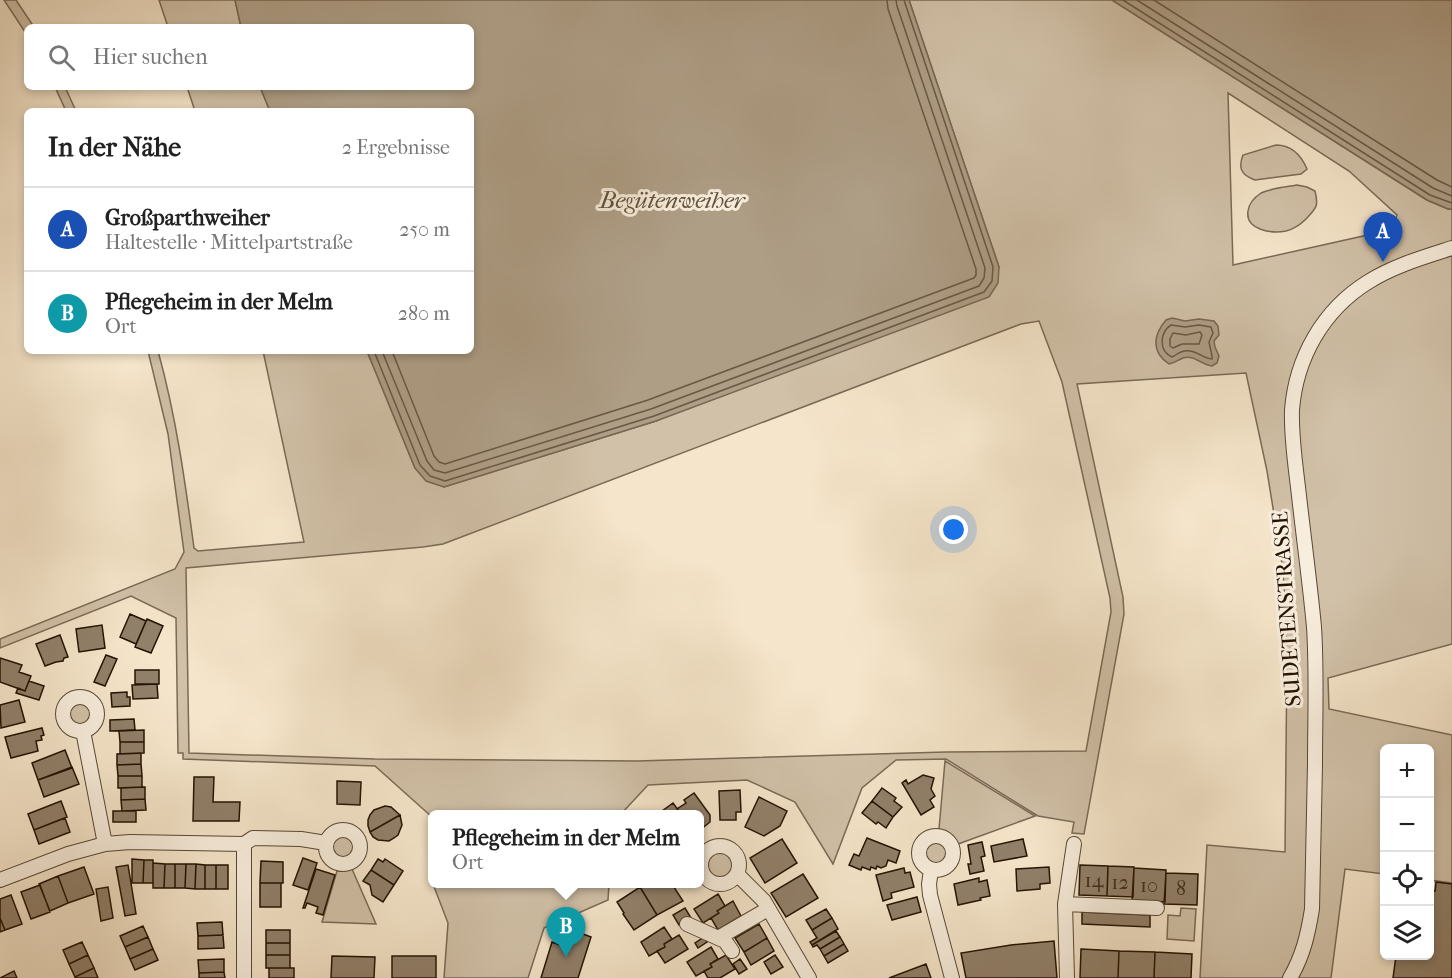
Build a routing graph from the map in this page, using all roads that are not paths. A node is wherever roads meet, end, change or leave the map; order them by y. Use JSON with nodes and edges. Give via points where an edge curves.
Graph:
{"nodes":[{"id":1,"x":1452,"y":249,"type":"edge"},
{"id":2,"x":83,"y":731,"type":"dead end"},
{"id":3,"x":326,"y":843,"type":"dead end"},
{"id":4,"x":105,"y":844,"type":"junction"},
{"id":5,"x":244,"y":844,"type":"junction"},
{"id":6,"x":1074,"y":844,"type":"dead end"},
{"id":7,"x":931,"y":870,"type":"dead end"},
{"id":8,"x":737,"y":874,"type":"dead end"},
{"id":9,"x":0,"y":880,"type":"edge"},
{"id":10,"x":1065,"y":904,"type":"junction"},
{"id":11,"x":768,"y":909,"type":"junction"},
{"id":12,"x":1157,"y":909,"type":"dead end"},
{"id":13,"x":687,"y":924,"type":"dead end"},
{"id":14,"x":718,"y":938,"type":"junction"},
{"id":15,"x":732,"y":951,"type":"dead end"},
{"id":16,"x":244,"y":978,"type":"edge"},
{"id":17,"x":809,"y":978,"type":"edge"},
{"id":18,"x":952,"y":978,"type":"edge"},
{"id":19,"x":1067,"y":978,"type":"edge"},
{"id":20,"x":1290,"y":978,"type":"edge"}],
"edges":[{"from":1,"to":20,"type":"street","name":"SUDETENSTRASSE","via":[[1369,281],[1344,300],[1315,335],[1295,388],[1293,443],[1314,627],[1316,688],[1312,909],[1307,940]]},
{"from":2,"to":4,"type":"street"},
{"from":3,"to":5,"type":"street","via":[[253,838]]},
{"from":4,"to":5,"type":"street"},
{"from":4,"to":9,"type":"street"},
{"from":5,"to":16,"type":"street"},
{"from":6,"to":10,"type":"street"},
{"from":7,"to":18,"type":"street","via":[[930,895]]},
{"from":8,"to":11,"type":"street"},
{"from":10,"to":12,"type":"street"},
{"from":10,"to":19,"type":"street"},
{"from":11,"to":14,"type":"street"},
{"from":11,"to":17,"type":"street"},
{"from":13,"to":14,"type":"street"},
{"from":14,"to":15,"type":"street"}]}
